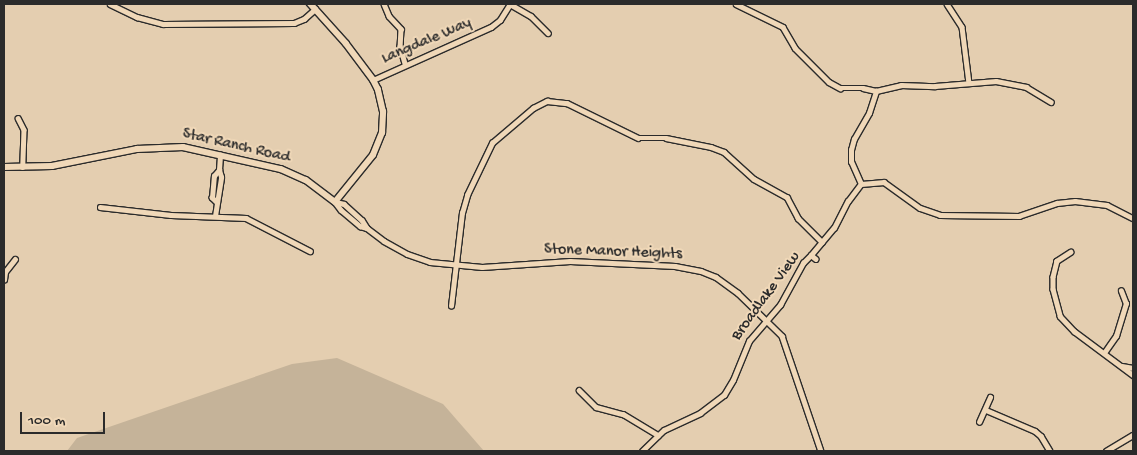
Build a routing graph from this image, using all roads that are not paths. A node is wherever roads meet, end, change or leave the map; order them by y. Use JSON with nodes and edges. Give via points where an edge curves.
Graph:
{"nodes":[{"id":1,"x":110,"y":4,"type":"edge"},
{"id":2,"x":310,"y":4,"type":"edge"},
{"id":3,"x":384,"y":4,"type":"edge"},
{"id":4,"x":510,"y":4,"type":"edge"},
{"id":5,"x":736,"y":4,"type":"edge"},
{"id":6,"x":946,"y":4,"type":"edge"},
{"id":7,"x":315,"y":9,"type":"junction"},
{"id":8,"x":548,"y":33,"type":"dead end"},
{"id":9,"x":405,"y":64,"type":"junction"},
{"id":10,"x":372,"y":80,"type":"junction"},
{"id":11,"x":969,"y":83,"type":"junction"},
{"id":12,"x":876,"y":91,"type":"junction"},
{"id":13,"x":1051,"y":102,"type":"dead end"},
{"id":14,"x":18,"y":118,"type":"dead end"},
{"id":15,"x":220,"y":155,"type":"junction"},
{"id":16,"x":4,"y":166,"type":"edge"},
{"id":17,"x":23,"y":167,"type":"junction"},
{"id":18,"x":861,"y":184,"type":"junction"},
{"id":19,"x":335,"y":202,"type":"junction"},
{"id":20,"x":100,"y":206,"type":"dead end"},
{"id":21,"x":215,"y":216,"type":"junction"},
{"id":22,"x":1133,"y":218,"type":"edge"},
{"id":23,"x":822,"y":242,"type":"junction"},
{"id":24,"x":310,"y":250,"type":"dead end"},
{"id":25,"x":1072,"y":252,"type":"dead end"},
{"id":26,"x":810,"y":255,"type":"junction"},
{"id":27,"x":16,"y":259,"type":"dead end"},
{"id":28,"x":816,"y":260,"type":"dead end"},
{"id":29,"x":457,"y":266,"type":"junction"},
{"id":30,"x":4,"y":280,"type":"edge"},
{"id":31,"x":1122,"y":291,"type":"dead end"},
{"id":32,"x":451,"y":306,"type":"dead end"},
{"id":33,"x":766,"y":319,"type":"junction"},
{"id":34,"x":1104,"y":353,"type":"junction"},
{"id":35,"x":1120,"y":366,"type":"junction"},
{"id":36,"x":1133,"y":368,"type":"edge"},
{"id":37,"x":1133,"y":376,"type":"edge"},
{"id":38,"x":579,"y":390,"type":"dead end"},
{"id":39,"x":990,"y":397,"type":"dead end"},
{"id":40,"x":986,"y":410,"type":"junction"},
{"id":41,"x":979,"y":422,"type":"dead end"},
{"id":42,"x":658,"y":435,"type":"junction"},
{"id":43,"x":1133,"y":436,"type":"edge"},
{"id":44,"x":642,"y":451,"type":"edge"},
{"id":45,"x":821,"y":451,"type":"edge"},
{"id":46,"x":1050,"y":451,"type":"edge"},
{"id":47,"x":1106,"y":451,"type":"edge"}],
"edges":[{"from":1,"to":7,"type":"street","via":[[137,17],[163,24],[294,23]]},
{"from":2,"to":7,"type":"street"},
{"from":3,"to":9,"type":"street","via":[[389,16],[401,29],[400,46]]},
{"from":4,"to":8,"type":"street","via":[[531,16]]},
{"from":4,"to":9,"type":"street","name":"Langdale Way","via":[[491,27]]},
{"from":5,"to":12,"type":"street","via":[[783,27],[795,48],[834,85]]},
{"from":6,"to":11,"type":"street","via":[[962,26]]},
{"from":7,"to":10,"type":"street"},
{"from":9,"to":10,"type":"street","name":"Langdale Way"},
{"from":10,"to":19,"type":"street","via":[[383,112],[378,146]]},
{"from":11,"to":12,"type":"street","via":[[911,84]]},
{"from":11,"to":13,"type":"street","via":[[996,81],[1017,84]]},
{"from":12,"to":18,"type":"street","via":[[851,150],[851,162]]},
{"from":14,"to":17,"type":"street","via":[[24,130]]},
{"from":15,"to":17,"type":"street","name":"Star Ranch Road","via":[[183,147],[151,147],[52,166]]},
{"from":15,"to":19,"type":"street","name":"Star Ranch Road","via":[[296,174]]},
{"from":15,"to":21,"type":"street","via":[[212,198],[216,202]]},
{"from":16,"to":17,"type":"street","name":"Star Ranch Road"},
{"from":18,"to":22,"type":"street","via":[[884,182],[920,208],[940,215],[1019,216],[1057,203],[1083,201],[1113,207]]},
{"from":18,"to":23,"type":"street"},
{"from":19,"to":29,"type":"street","name":"Stone Manor Heights","via":[[360,226],[407,254]]},
{"from":20,"to":21,"type":"street","via":[[171,215]]},
{"from":21,"to":24,"type":"street","via":[[252,219]]},
{"from":23,"to":26,"type":"street"},
{"from":23,"to":29,"type":"street","via":[[798,218],[787,197],[754,179],[724,152],[666,138],[638,138],[568,103],[554,100],[533,108],[492,143],[465,203]]},
{"from":25,"to":34,"type":"street","via":[[1057,261],[1053,277],[1058,310],[1074,331]]},
{"from":26,"to":28,"type":"street","name":"Broadlake View"},
{"from":26,"to":33,"type":"street","name":"Broadlake View","via":[[780,304]]},
{"from":27,"to":30,"type":"street","via":[[5,272]]},
{"from":29,"to":32,"type":"street"},
{"from":29,"to":33,"type":"street","name":"Stone Manor Heights","via":[[570,261],[692,269],[724,281]]},
{"from":31,"to":34,"type":"street","via":[[1126,304],[1116,336]]},
{"from":33,"to":42,"type":"street","name":"Broadlake View","via":[[745,349],[724,395],[700,414]]},
{"from":33,"to":45,"type":"street","name":"Stone Manor Heights","via":[[782,336],[788,349]]},
{"from":34,"to":35,"type":"street"},
{"from":35,"to":36,"type":"street"},
{"from":35,"to":37,"type":"street"},
{"from":38,"to":42,"type":"street","via":[[596,408],[618,412]]},
{"from":39,"to":40,"type":"street"},
{"from":40,"to":41,"type":"street"},
{"from":40,"to":46,"type":"street","via":[[1035,431]]},
{"from":42,"to":44,"type":"street","name":"Broadlake View"},
{"from":43,"to":47,"type":"street"}]}
